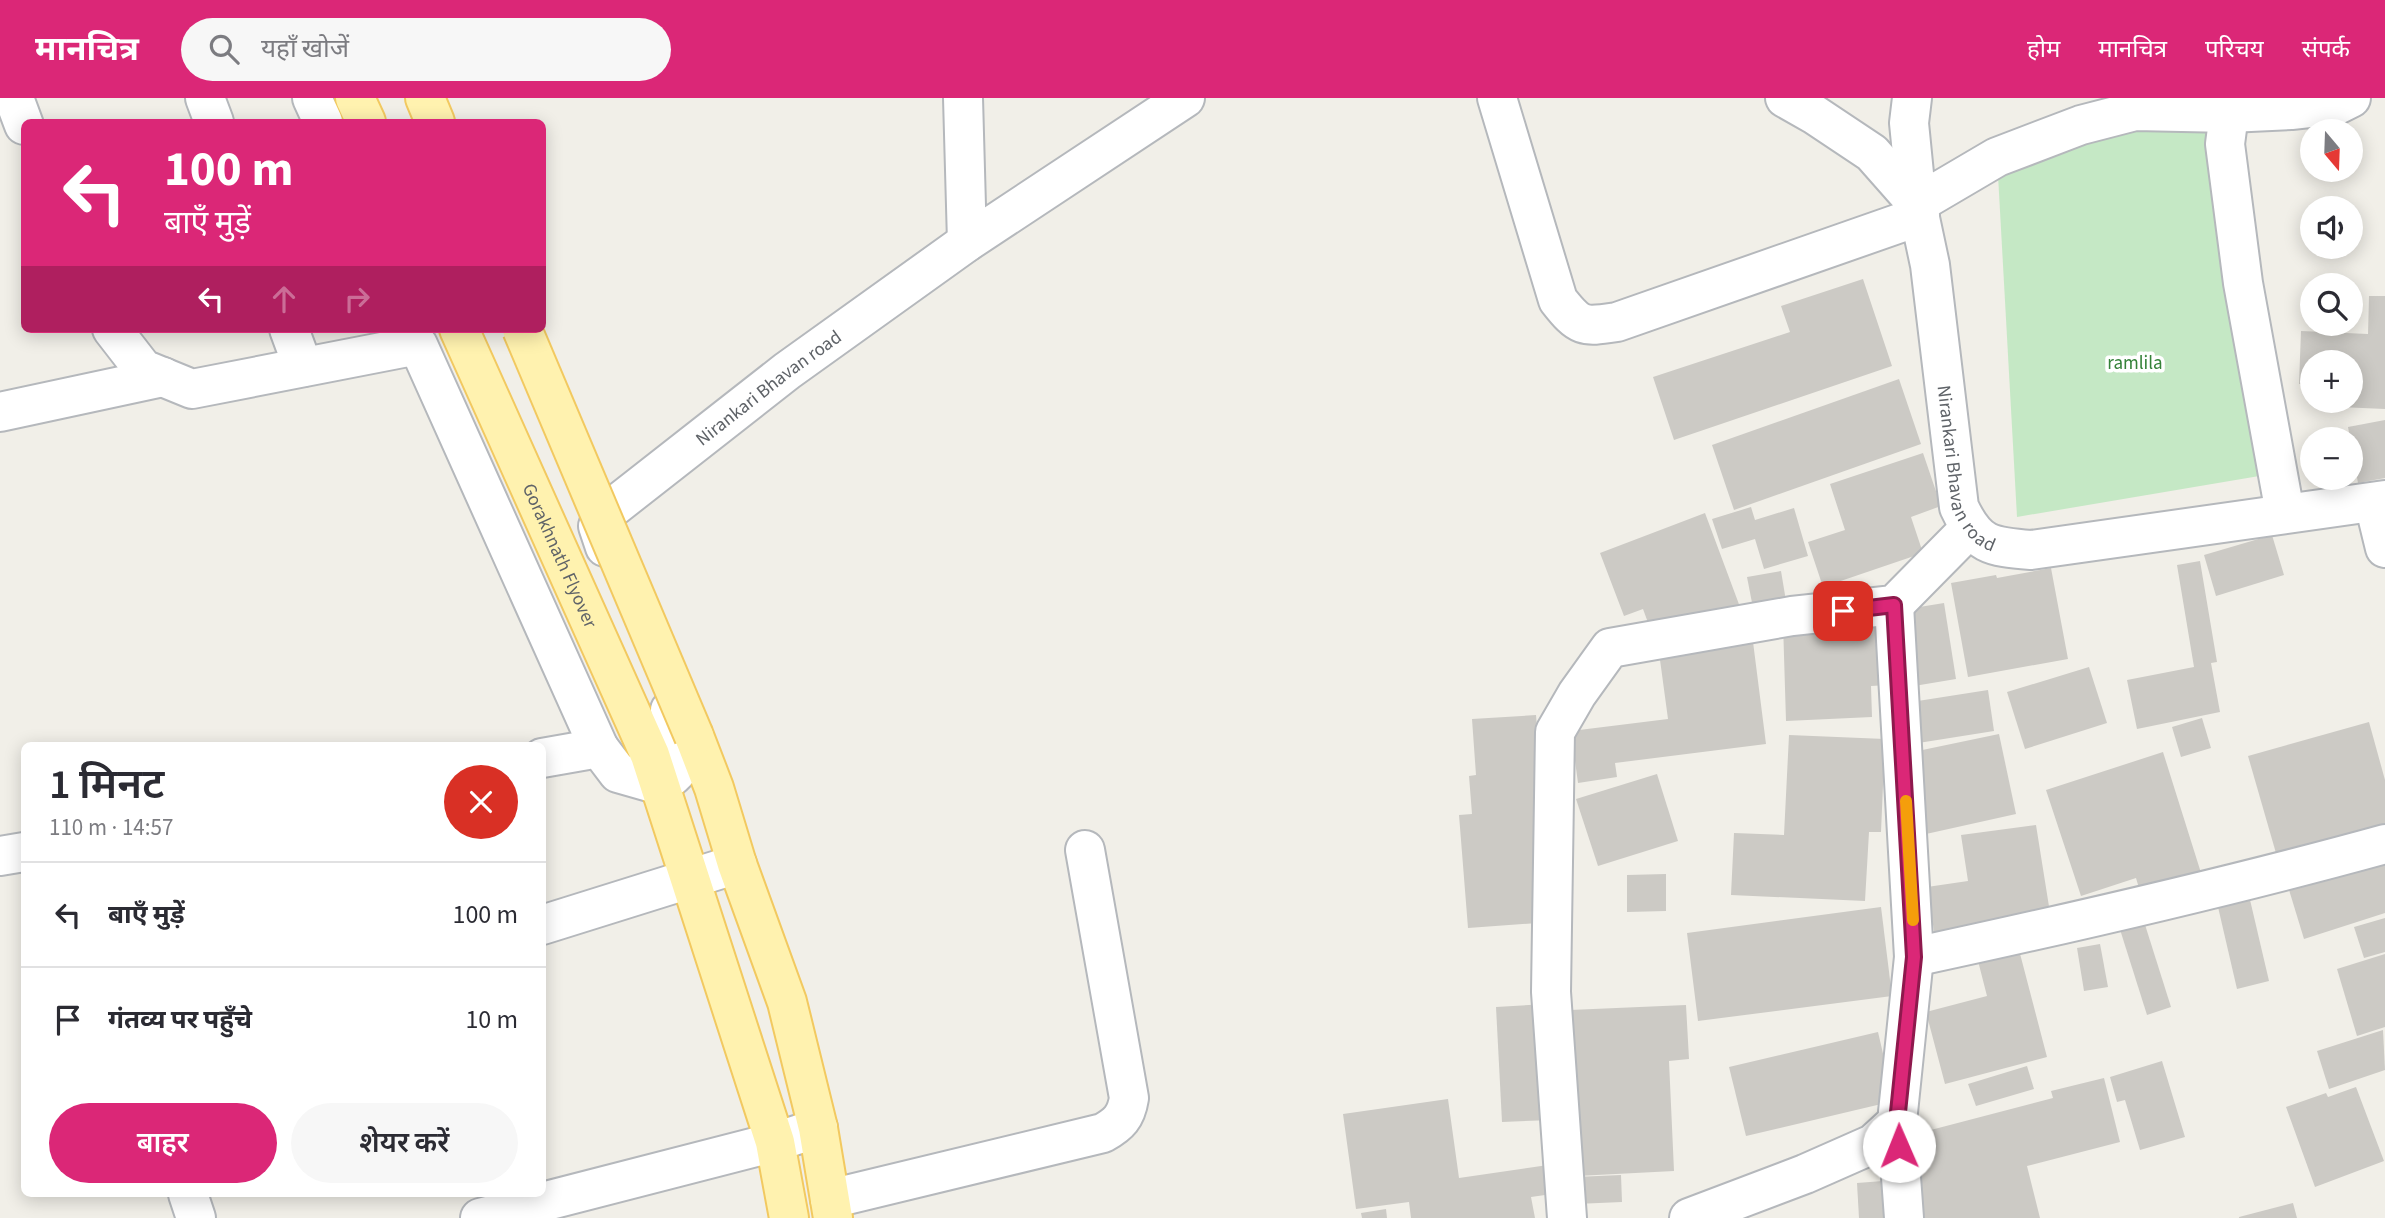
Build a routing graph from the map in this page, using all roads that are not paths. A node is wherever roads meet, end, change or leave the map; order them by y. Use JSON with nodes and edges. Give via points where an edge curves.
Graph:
{"nodes":[{"id":1,"x":14,"y":98,"type":"edge"},
{"id":2,"x":205,"y":98,"type":"edge"},
{"id":3,"x":312,"y":98,"type":"edge"},
{"id":4,"x":355,"y":98,"type":"edge"},
{"id":5,"x":425,"y":98,"type":"edge"},
{"id":6,"x":963,"y":98,"type":"edge"},
{"id":7,"x":1185,"y":98,"type":"edge"},
{"id":8,"x":1497,"y":98,"type":"edge"},
{"id":9,"x":1912,"y":98,"type":"edge"},
{"id":10,"x":2351,"y":98,"type":"edge"},
{"id":11,"x":1806,"y":104,"type":"edge"},
{"id":12,"x":2230,"y":106,"type":"edge"},
{"id":13,"x":22,"y":119,"type":"edge"},
{"id":14,"x":213,"y":119,"type":"edge"},
{"id":15,"x":322,"y":119,"type":"edge"},
{"id":16,"x":365,"y":119,"type":"edge"},
{"id":17,"x":434,"y":119,"type":"edge"},
{"id":18,"x":1918,"y":210,"type":"junction"},
{"id":19,"x":967,"y":242,"type":"junction"},
{"id":20,"x":115,"y":333,"type":"edge"},
{"id":21,"x":290,"y":333,"type":"edge"},
{"id":22,"x":461,"y":333,"type":"edge"},
{"id":23,"x":524,"y":333,"type":"edge"},
{"id":24,"x":415,"y":337,"type":"edge"},
{"id":25,"x":303,"y":367,"type":"junction"},
{"id":26,"x":163,"y":377,"type":"junction"},
{"id":27,"x":0,"y":412,"type":"edge"},
{"id":28,"x":2380,"y":501,"type":"edge"},
{"id":29,"x":2285,"y":513,"type":"junction"},
{"id":30,"x":1969,"y":529,"type":"junction"},
{"id":31,"x":2385,"y":548,"type":"edge"},
{"id":32,"x":1894,"y":605,"type":"junction"},
{"id":33,"x":599,"y":748,"type":"junction"},
{"id":34,"x":546,"y":757,"type":"edge"},
{"id":35,"x":655,"y":770,"type":"junction"},
{"id":36,"x":2385,"y":844,"type":"edge"},
{"id":37,"x":1085,"y":850,"type":"dead end"},
{"id":38,"x":21,"y":852,"type":"edge"},
{"id":39,"x":0,"y":856,"type":"edge"},
{"id":40,"x":737,"y":864,"type":"junction"},
{"id":41,"x":689,"y":878,"type":"junction"},
{"id":42,"x":546,"y":924,"type":"edge"},
{"id":43,"x":1914,"y":957,"type":"junction"},
{"id":44,"x":1897,"y":1122,"type":"junction"},
{"id":45,"x":817,"y":1128,"type":"junction"},
{"id":46,"x":775,"y":1142,"type":"junction"},
{"id":47,"x":189,"y":1197,"type":"edge"},
{"id":48,"x":832,"y":1208,"type":"edge"},
{"id":49,"x":196,"y":1218,"type":"edge"},
{"id":50,"x":480,"y":1218,"type":"edge"},
{"id":51,"x":789,"y":1218,"type":"edge"},
{"id":52,"x":1567,"y":1218,"type":"edge"},
{"id":53,"x":1689,"y":1218,"type":"edge"},
{"id":54,"x":1904,"y":1218,"type":"edge"}],
"edges":[{"from":1,"to":13,"type":"street"},
{"from":2,"to":14,"type":"street"},
{"from":3,"to":15,"type":"street"},
{"from":4,"to":16,"type":"main road"},
{"from":5,"to":17,"type":"main road"},
{"from":6,"to":19,"type":"street"},
{"from":7,"to":19,"type":"street","name":"Nirankari Bhavan road"},
{"from":8,"to":18,"type":"street","via":[[1558,300],[1572,318],[1588,326],[1617,323]]},
{"from":9,"to":18,"type":"street","via":[[1909,123]]},
{"from":10,"to":12,"type":"street","via":[[2337,105]]},
{"from":11,"to":18,"type":"street","name":"Nirankari Bhavan road","via":[[1872,153]]},
{"from":12,"to":18,"type":"street","via":[[2135,111],[2081,125],[1997,157]]},
{"from":12,"to":29,"type":"street","via":[[2225,144],[2243,283]]},
{"from":18,"to":30,"type":"street","name":"Nirankari Bhavan road","via":[[1930,265],[1959,507]]},
{"from":19,"to":35,"type":"street","name":"Nirankari Bhavan road","via":[[787,372],[602,516],[598,526],[601,538],[683,741],[684,756],[678,770]]},
{"from":20,"to":26,"type":"street","via":[[143,369]]},
{"from":21,"to":25,"type":"street"},
{"from":22,"to":35,"type":"main road","name":"Gorakhnath Flyover"},
{"from":23,"to":40,"type":"main road","bridge":true,"via":[[694,736]]},
{"from":24,"to":25,"type":"street"},
{"from":24,"to":33,"type":"street"},
{"from":25,"to":26,"type":"street","via":[[192,389]]},
{"from":26,"to":27,"type":"street"},
{"from":28,"to":29,"type":"street","name":"Nirankari Bhavan road"},
{"from":28,"to":31,"type":"street"},
{"from":29,"to":30,"type":"street","name":"Nirankari Bhavan road","via":[[2031,550],[1988,543]]},
{"from":30,"to":32,"type":"street"},
{"from":32,"to":43,"type":"street"},
{"from":32,"to":52,"type":"street","via":[[1792,616],[1610,648],[1555,732],[1551,992]]},
{"from":33,"to":34,"type":"street"},
{"from":33,"to":35,"type":"street","via":[[618,773]]},
{"from":35,"to":41,"type":"main road","name":"Gorakhnath Flyover"},
{"from":36,"to":43,"type":"street","via":[[2227,886]]},
{"from":37,"to":48,"type":"street","via":[[1129,1098],[1127,1114],[1103,1133]]},
{"from":38,"to":39,"type":"street"},
{"from":40,"to":41,"type":"street"},
{"from":40,"to":45,"type":"main road","via":[[786,1002]]},
{"from":41,"to":42,"type":"street"},
{"from":41,"to":46,"type":"main road","name":"Gorakhnath Flyover"},
{"from":43,"to":44,"type":"street"},
{"from":44,"to":53,"type":"street","via":[[1873,1144]]},
{"from":44,"to":54,"type":"street"},
{"from":45,"to":46,"type":"street"},
{"from":45,"to":48,"type":"main road"},
{"from":46,"to":50,"type":"street"},
{"from":46,"to":51,"type":"main road","name":"Gorakhnath Flyover"},
{"from":47,"to":49,"type":"street"}]}
